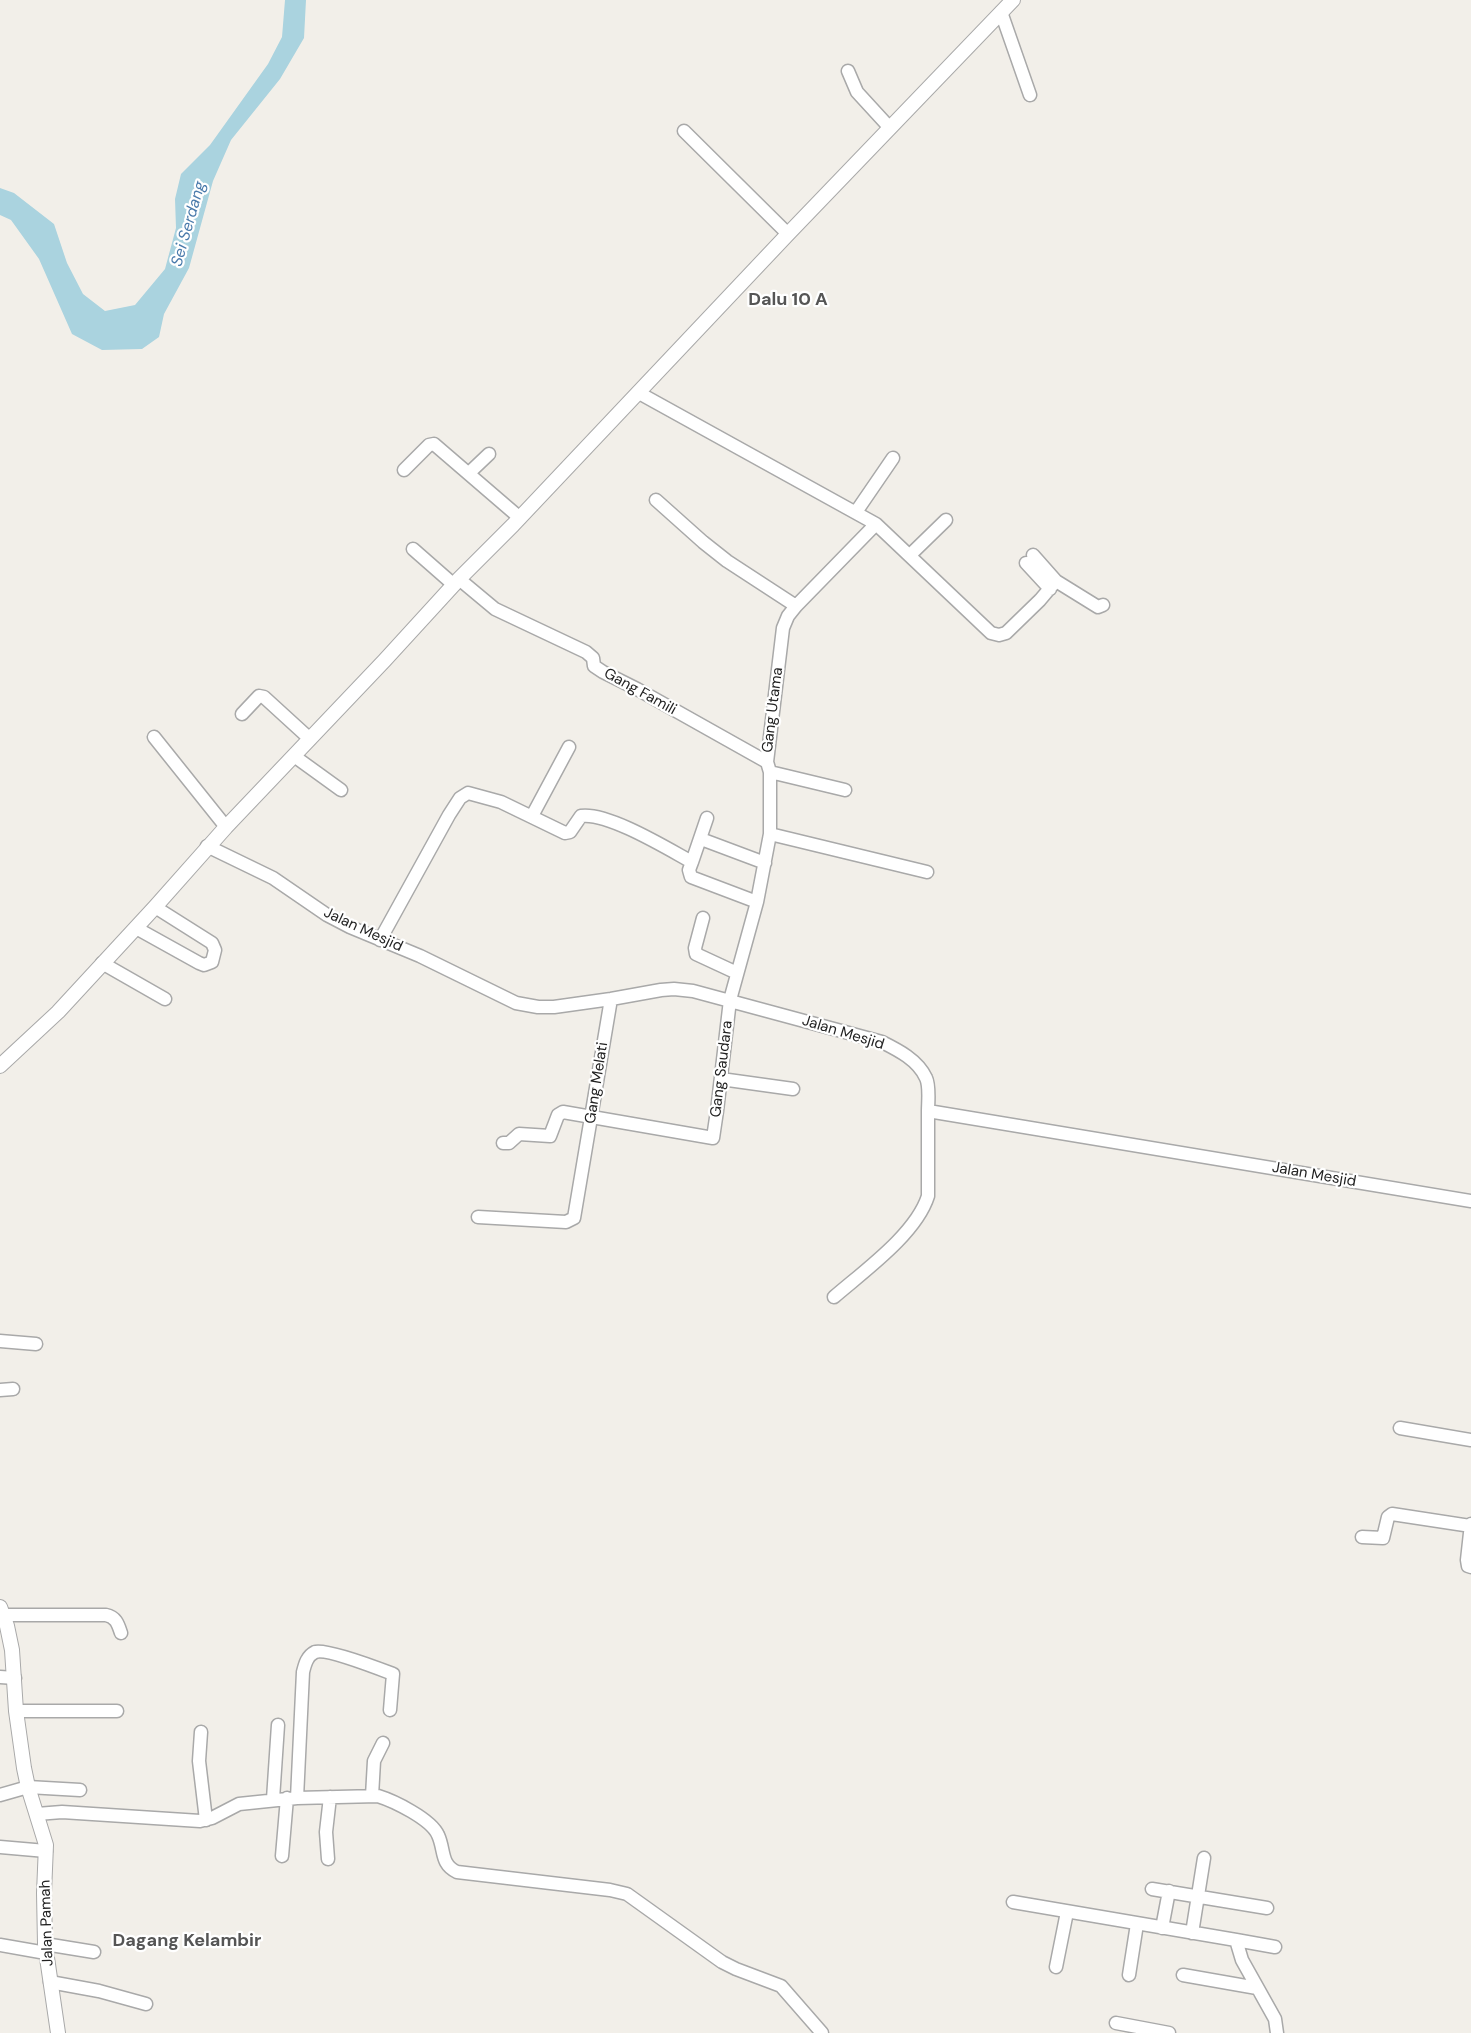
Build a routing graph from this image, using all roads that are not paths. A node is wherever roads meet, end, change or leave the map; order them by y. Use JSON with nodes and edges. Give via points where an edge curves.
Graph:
{"nodes":[{"id":1,"x":1004,"y":5,"type":"edge"},
{"id":2,"x":848,"y":71,"type":"dead end"},
{"id":3,"x":1030,"y":95,"type":"dead end"},
{"id":4,"x":890,"y":128,"type":"junction"},
{"id":5,"x":684,"y":131,"type":"dead end"},
{"id":6,"x":788,"y":234,"type":"junction"},
{"id":7,"x":639,"y":393,"type":"junction"},
{"id":8,"x":489,"y":454,"type":"dead end"},
{"id":9,"x":893,"y":458,"type":"dead end"},
{"id":10,"x":404,"y":470,"type":"dead end"},
{"id":11,"x":469,"y":473,"type":"junction"},
{"id":12,"x":656,"y":500,"type":"dead end"},
{"id":13,"x":856,"y":512,"type":"junction"},
{"id":14,"x":520,"y":518,"type":"junction"},
{"id":15,"x":946,"y":520,"type":"dead end"},
{"id":16,"x":876,"y":524,"type":"junction"},
{"id":17,"x":413,"y":549,"type":"dead end"},
{"id":18,"x":910,"y":555,"type":"junction"},
{"id":19,"x":1030,"y":559,"type":"dead end"},
{"id":20,"x":456,"y":582,"type":"junction"},
{"id":21,"x":1053,"y":585,"type":"junction"},
{"id":22,"x":1103,"y":605,"type":"dead end"},
{"id":23,"x":796,"y":606,"type":"junction"},
{"id":24,"x":242,"y":714,"type":"dead end"},
{"id":25,"x":154,"y":737,"type":"dead end"},
{"id":26,"x":310,"y":739,"type":"junction"},
{"id":27,"x":569,"y":747,"type":"dead end"},
{"id":28,"x":294,"y":756,"type":"junction"},
{"id":29,"x":768,"y":767,"type":"junction"},
{"id":30,"x":341,"y":790,"type":"dead end"},
{"id":31,"x":845,"y":790,"type":"dead end"},
{"id":32,"x":532,"y":816,"type":"junction"},
{"id":33,"x":707,"y":818,"type":"dead end"},
{"id":34,"x":225,"y":827,"type":"junction"},
{"id":35,"x":770,"y":834,"type":"junction"},
{"id":36,"x":701,"y":839,"type":"junction"},
{"id":37,"x":207,"y":846,"type":"junction"},
{"id":38,"x":692,"y":862,"type":"junction"},
{"id":39,"x":765,"y":863,"type":"junction"},
{"id":40,"x":927,"y":872,"type":"dead end"},
{"id":41,"x":757,"y":902,"type":"junction"},
{"id":42,"x":155,"y":908,"type":"junction"},
{"id":43,"x":703,"y":918,"type":"dead end"},
{"id":44,"x":136,"y":928,"type":"junction"},
{"id":45,"x":380,"y":940,"type":"junction"},
{"id":46,"x":102,"y":963,"type":"junction"},
{"id":47,"x":737,"y":973,"type":"junction"},
{"id":48,"x":165,"y":999,"type":"dead end"},
{"id":49,"x":611,"y":999,"type":"junction"},
{"id":50,"x":730,"y":1000,"type":"junction"},
{"id":51,"x":1,"y":1063,"type":"edge"},
{"id":52,"x":721,"y":1079,"type":"junction"},
{"id":53,"x":792,"y":1089,"type":"dead end"},
{"id":54,"x":928,"y":1111,"type":"junction"},
{"id":55,"x":592,"y":1116,"type":"junction"},
{"id":56,"x":503,"y":1143,"type":"dead end"},
{"id":57,"x":1471,"y":1201,"type":"edge"},
{"id":58,"x":478,"y":1217,"type":"dead end"},
{"id":59,"x":834,"y":1297,"type":"dead end"},
{"id":60,"x":0,"y":1341,"type":"edge"},
{"id":61,"x":36,"y":1344,"type":"dead end"},
{"id":62,"x":13,"y":1389,"type":"dead end"},
{"id":63,"x":0,"y":1390,"type":"edge"},
{"id":64,"x":1401,"y":1428,"type":"dead end"},
{"id":65,"x":1471,"y":1440,"type":"edge"},
{"id":66,"x":1471,"y":1525,"type":"edge"},
{"id":67,"x":1362,"y":1537,"type":"dead end"},
{"id":68,"x":1471,"y":1567,"type":"edge"},
{"id":69,"x":2,"y":1611,"type":"edge"},
{"id":70,"x":121,"y":1633,"type":"dead end"},
{"id":71,"x":5,"y":1634,"type":"edge"},
{"id":72,"x":0,"y":1677,"type":"edge"},
{"id":73,"x":15,"y":1678,"type":"junction"},
{"id":74,"x":390,"y":1710,"type":"dead end"},
{"id":75,"x":16,"y":1711,"type":"junction"},
{"id":76,"x":117,"y":1711,"type":"dead end"},
{"id":77,"x":278,"y":1725,"type":"dead end"},
{"id":78,"x":201,"y":1732,"type":"dead end"},
{"id":79,"x":383,"y":1743,"type":"dead end"},
{"id":80,"x":28,"y":1787,"type":"junction"},
{"id":81,"x":80,"y":1790,"type":"dead end"},
{"id":82,"x":0,"y":1795,"type":"edge"},
{"id":83,"x":372,"y":1796,"type":"junction"},
{"id":84,"x":330,"y":1797,"type":"junction"},
{"id":85,"x":292,"y":1798,"type":"junction"},
{"id":86,"x":273,"y":1799,"type":"junction"},
{"id":87,"x":37,"y":1814,"type":"junction"},
{"id":88,"x":206,"y":1820,"type":"junction"},
{"id":89,"x":0,"y":1847,"type":"edge"},
{"id":90,"x":46,"y":1851,"type":"junction"},
{"id":91,"x":282,"y":1857,"type":"dead end"},
{"id":92,"x":1204,"y":1858,"type":"dead end"},
{"id":93,"x":328,"y":1859,"type":"dead end"},
{"id":94,"x":1152,"y":1889,"type":"dead end"},
{"id":95,"x":1169,"y":1891,"type":"junction"},
{"id":96,"x":1197,"y":1896,"type":"junction"},
{"id":97,"x":1013,"y":1902,"type":"dead end"},
{"id":98,"x":1267,"y":1908,"type":"dead end"},
{"id":99,"x":1067,"y":1912,"type":"junction"},
{"id":100,"x":1137,"y":1924,"type":"junction"},
{"id":101,"x":1162,"y":1928,"type":"junction"},
{"id":102,"x":1192,"y":1933,"type":"junction"},
{"id":103,"x":1236,"y":1940,"type":"junction"},
{"id":104,"x":0,"y":1945,"type":"edge"},
{"id":105,"x":1275,"y":1947,"type":"dead end"},
{"id":106,"x":46,"y":1948,"type":"junction"},
{"id":107,"x":94,"y":1952,"type":"dead end"},
{"id":108,"x":1056,"y":1967,"type":"dead end"},
{"id":109,"x":1129,"y":1975,"type":"dead end"},
{"id":110,"x":1183,"y":1975,"type":"dead end"},
{"id":111,"x":49,"y":1979,"type":"junction"},
{"id":112,"x":1257,"y":1988,"type":"junction"},
{"id":113,"x":146,"y":2004,"type":"dead end"},
{"id":114,"x":1116,"y":2023,"type":"dead end"},
{"id":115,"x":58,"y":2033,"type":"edge"},
{"id":116,"x":822,"y":2033,"type":"edge"},
{"id":117,"x":1169,"y":2033,"type":"edge"},
{"id":118,"x":1277,"y":2033,"type":"edge"}],
"edges":[{"from":1,"to":3,"type":"street"},
{"from":1,"to":4,"type":"street"},
{"from":2,"to":4,"type":"street","via":[[857,92]]},
{"from":4,"to":6,"type":"street"},
{"from":5,"to":6,"type":"street"},
{"from":6,"to":7,"type":"street"},
{"from":7,"to":13,"type":"street"},
{"from":7,"to":14,"type":"street"},
{"from":8,"to":11,"type":"street"},
{"from":9,"to":13,"type":"street"},
{"from":10,"to":11,"type":"street","via":[[432,444]]},
{"from":11,"to":14,"type":"street"},
{"from":12,"to":23,"type":"street","via":[[727,561]]},
{"from":13,"to":16,"type":"street"},
{"from":14,"to":20,"type":"street"},
{"from":15,"to":18,"type":"street"},
{"from":16,"to":18,"type":"street"},
{"from":16,"to":23,"type":"street","name":"Gang Utama"},
{"from":17,"to":20,"type":"street","name":"Gang Famili"},
{"from":18,"to":21,"type":"street","via":[[987,631],[995,634],[1006,633]]},
{"from":19,"to":21,"type":"street"},
{"from":20,"to":26,"type":"street"},
{"from":20,"to":29,"type":"street","name":"Gang Famili","via":[[495,609],[586,652],[603,672]]},
{"from":21,"to":22,"type":"street","via":[[1098,607]]},
{"from":23,"to":29,"type":"street","name":"Gang Utama","via":[[783,628]]},
{"from":24,"to":26,"type":"street","via":[[259,696],[264,697]]},
{"from":25,"to":34,"type":"street"},
{"from":26,"to":28,"type":"street"},
{"from":27,"to":32,"type":"street"},
{"from":28,"to":30,"type":"street"},
{"from":28,"to":34,"type":"street"},
{"from":29,"to":31,"type":"street","name":"Gang Famili"},
{"from":29,"to":35,"type":"street","name":"Gang Utama"},
{"from":32,"to":38,"type":"street","via":[[565,833],[581,816],[594,817],[639,834]]},
{"from":32,"to":45,"type":"street","via":[[486,797],[463,795]]},
{"from":33,"to":36,"type":"street"},
{"from":34,"to":37,"type":"street"},
{"from":35,"to":39,"type":"street","name":"Gang Utama"},
{"from":35,"to":40,"type":"street"},
{"from":36,"to":38,"type":"street"},
{"from":36,"to":39,"type":"street"},
{"from":37,"to":42,"type":"street"},
{"from":37,"to":45,"type":"street","name":"Jalan Mesjid","via":[[264,873],[327,915]]},
{"from":38,"to":41,"type":"street","via":[[691,877]]},
{"from":39,"to":41,"type":"street","name":"Gang Utama"},
{"from":41,"to":47,"type":"street","name":"Gang Utama"},
{"from":42,"to":44,"type":"street"},
{"from":42,"to":44,"type":"street","via":[[212,942],[212,962],[199,963]]},
{"from":43,"to":47,"type":"street","via":[[694,951]]},
{"from":44,"to":46,"type":"street"},
{"from":45,"to":49,"type":"street","name":"Jalan Mesjid","via":[[527,1005],[554,1007]]},
{"from":46,"to":48,"type":"street"},
{"from":46,"to":51,"type":"street","via":[[58,1012]]},
{"from":47,"to":50,"type":"street","name":"Gang Utama"},
{"from":49,"to":50,"type":"street","name":"Jalan Mesjid","via":[[674,989]]},
{"from":49,"to":55,"type":"street","name":"Gang Melati"},
{"from":50,"to":52,"type":"street","name":"Gang Saudara"},
{"from":50,"to":54,"type":"street","name":"Jalan Mesjid","via":[[882,1042],[895,1049],[927,1079]]},
{"from":52,"to":53,"type":"street"},
{"from":52,"to":55,"type":"street","name":"Gang Saudara","via":[[713,1138]]},
{"from":54,"to":57,"type":"street","name":"Jalan Mesjid"},
{"from":54,"to":59,"type":"street","via":[[928,1196],[919,1218]]},
{"from":55,"to":56,"type":"street","via":[[560,1112],[550,1136],[519,1134]]},
{"from":55,"to":58,"type":"street","name":"Gang Melati","via":[[576,1212],[570,1221]]},
{"from":60,"to":61,"type":"street"},
{"from":62,"to":63,"type":"street"},
{"from":64,"to":65,"type":"street"},
{"from":66,"to":67,"type":"street","via":[[1392,1514],[1383,1538]]},
{"from":66,"to":68,"type":"street","via":[[1467,1560]]},
{"from":69,"to":70,"type":"street","via":[[112,1616]]},
{"from":69,"to":71,"type":"street","name":"Jalan Pamah"},
{"from":71,"to":73,"type":"street","name":"Jalan Pamah"},
{"from":72,"to":73,"type":"street"},
{"from":73,"to":75,"type":"street","name":"Jalan Pamah"},
{"from":74,"to":85,"type":"street","via":[[393,1674],[325,1651],[312,1654],[303,1672]]},
{"from":75,"to":76,"type":"street"},
{"from":75,"to":80,"type":"street","name":"Jalan Pamah"},
{"from":77,"to":86,"type":"street"},
{"from":78,"to":88,"type":"street","via":[[199,1761]]},
{"from":79,"to":83,"type":"street","via":[[374,1761]]},
{"from":80,"to":81,"type":"street"},
{"from":80,"to":82,"type":"street"},
{"from":80,"to":87,"type":"street","name":"Jalan Pamah"},
{"from":83,"to":84,"type":"street"},
{"from":83,"to":116,"type":"street","via":[[390,1799],[429,1824],[438,1834],[449,1869],[627,1894],[722,1962],[781,1986]]},
{"from":84,"to":85,"type":"street"},
{"from":84,"to":93,"type":"street"},
{"from":85,"to":86,"type":"street"},
{"from":85,"to":91,"type":"street"},
{"from":86,"to":88,"type":"street","via":[[239,1804]]},
{"from":87,"to":88,"type":"street"},
{"from":87,"to":90,"type":"street","name":"Jalan Pamah"},
{"from":89,"to":90,"type":"street"},
{"from":90,"to":106,"type":"street","name":"Jalan Pamah"},
{"from":92,"to":96,"type":"street"},
{"from":94,"to":95,"type":"street"},
{"from":95,"to":96,"type":"street"},
{"from":95,"to":101,"type":"street"},
{"from":96,"to":98,"type":"street"},
{"from":96,"to":102,"type":"street"},
{"from":97,"to":99,"type":"street"},
{"from":99,"to":100,"type":"street"},
{"from":99,"to":108,"type":"street"},
{"from":100,"to":101,"type":"street"},
{"from":100,"to":109,"type":"street"},
{"from":101,"to":102,"type":"street"},
{"from":102,"to":103,"type":"street"},
{"from":103,"to":105,"type":"street"},
{"from":103,"to":112,"type":"street"},
{"from":104,"to":106,"type":"street"},
{"from":106,"to":107,"type":"street"},
{"from":106,"to":111,"type":"street","name":"Jalan Pamah"},
{"from":110,"to":112,"type":"street"},
{"from":111,"to":113,"type":"street"},
{"from":111,"to":115,"type":"street","name":"Jalan Pamah"},
{"from":112,"to":118,"type":"street","via":[[1275,2019]]},
{"from":114,"to":117,"type":"street"}]}
